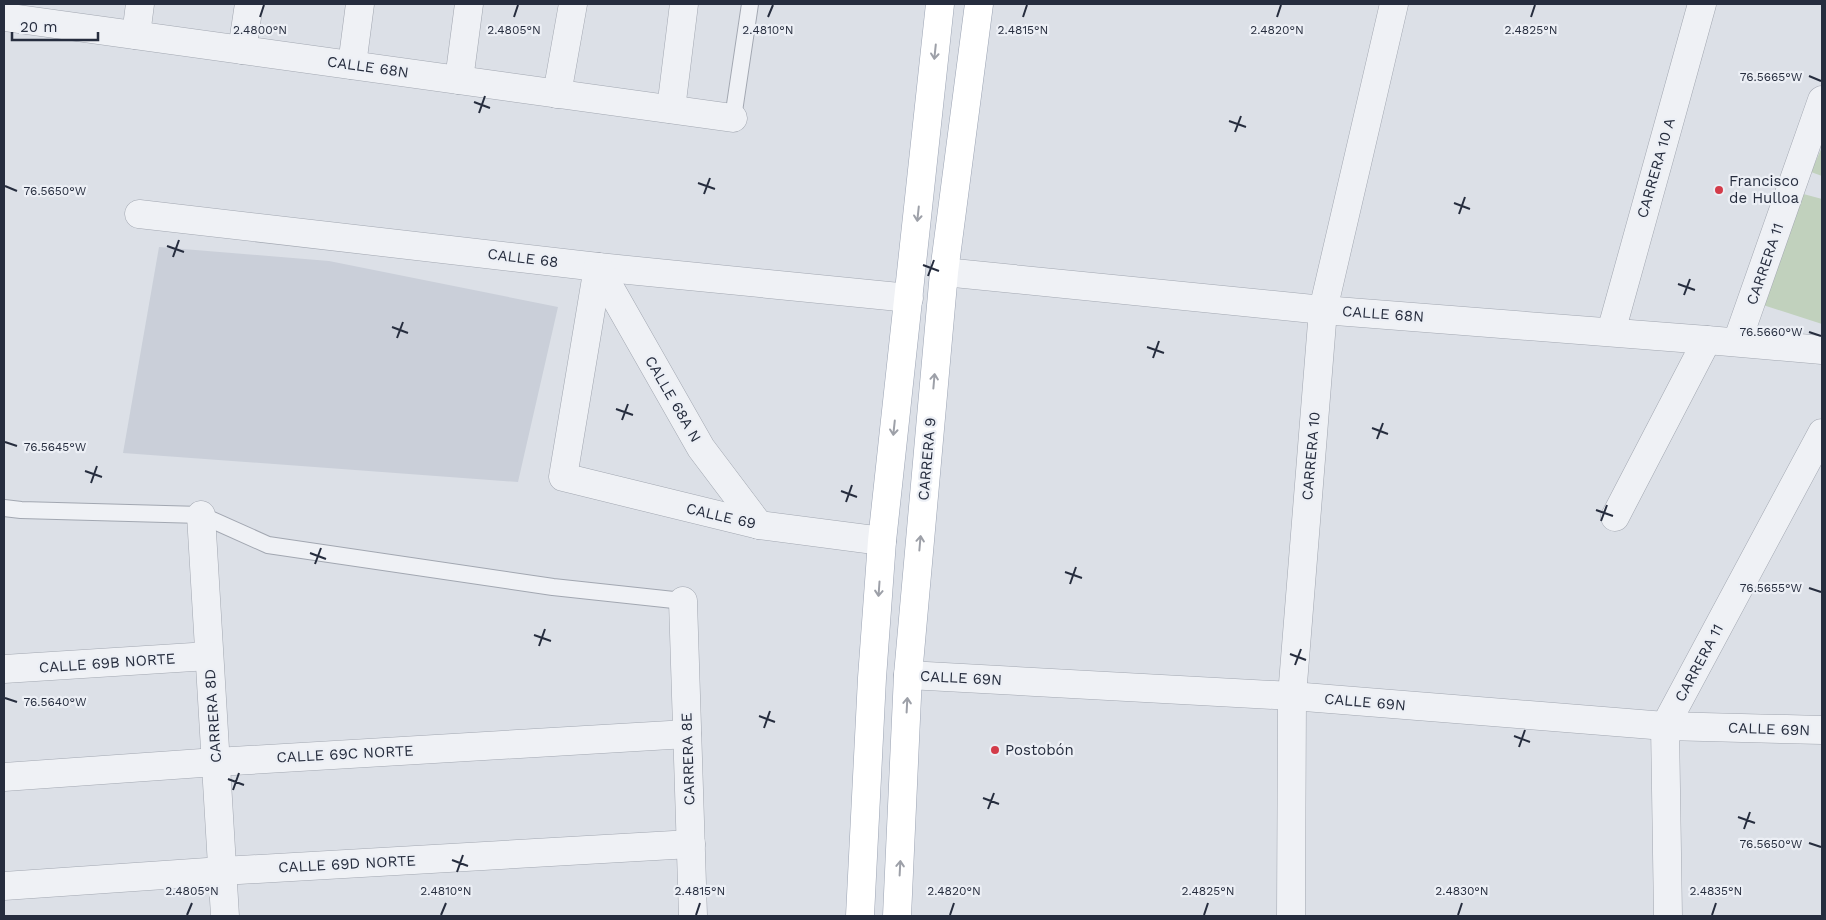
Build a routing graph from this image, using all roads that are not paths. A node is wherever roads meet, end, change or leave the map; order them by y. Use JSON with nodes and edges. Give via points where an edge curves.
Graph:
{"nodes":[{"id":1,"x":140,"y":4,"type":"edge"},
{"id":2,"x":248,"y":4,"type":"edge"},
{"id":3,"x":360,"y":4,"type":"edge"},
{"id":4,"x":469,"y":4,"type":"edge"},
{"id":5,"x":573,"y":4,"type":"edge"},
{"id":6,"x":684,"y":4,"type":"edge"},
{"id":7,"x":750,"y":4,"type":"edge"},
{"id":8,"x":940,"y":4,"type":"edge"},
{"id":9,"x":979,"y":4,"type":"edge"},
{"id":10,"x":1394,"y":4,"type":"edge"},
{"id":11,"x":1702,"y":4,"type":"edge"},
{"id":12,"x":20,"y":14,"type":"edge"},
{"id":13,"x":136,"y":35,"type":"junction"},
{"id":14,"x":242,"y":50,"type":"junction"},
{"id":15,"x":352,"y":65,"type":"junction"},
{"id":16,"x":459,"y":80,"type":"junction"},
{"id":17,"x":557,"y":94,"type":"junction"},
{"id":18,"x":1822,"y":100,"type":"edge"},
{"id":19,"x":671,"y":109,"type":"junction"},
{"id":20,"x":733,"y":118,"type":"joint"},
{"id":21,"x":139,"y":214,"type":"dead end"},
{"id":22,"x":598,"y":267,"type":"junction"},
{"id":23,"x":944,"y":272,"type":"junction"},
{"id":24,"x":909,"y":298,"type":"junction"},
{"id":25,"x":1322,"y":310,"type":"junction"},
{"id":26,"x":1611,"y":332,"type":"junction"},
{"id":27,"x":1707,"y":340,"type":"junction"},
{"id":28,"x":1737,"y":342,"type":"junction"},
{"id":29,"x":1822,"y":350,"type":"edge"},
{"id":30,"x":1822,"y":433,"type":"edge"},
{"id":31,"x":4,"y":508,"type":"edge"},
{"id":32,"x":201,"y":516,"type":"junction"},
{"id":33,"x":1615,"y":517,"type":"dead end"},
{"id":34,"x":759,"y":525,"type":"junction"},
{"id":35,"x":882,"y":541,"type":"junction"},
{"id":36,"x":683,"y":601,"type":"joint"},
{"id":37,"x":209,"y":656,"type":"junction"},
{"id":38,"x":4,"y":669,"type":"edge"},
{"id":39,"x":908,"y":675,"type":"junction"},
{"id":40,"x":1292,"y":696,"type":"junction"},
{"id":41,"x":1665,"y":726,"type":"junction"},
{"id":42,"x":1822,"y":730,"type":"edge"},
{"id":43,"x":687,"y":734,"type":"junction"},
{"id":44,"x":216,"y":762,"type":"junction"},
{"id":45,"x":4,"y":777,"type":"edge"},
{"id":46,"x":691,"y":844,"type":"junction"},
{"id":47,"x":222,"y":871,"type":"junction"},
{"id":48,"x":4,"y":886,"type":"edge"},
{"id":49,"x":225,"y":916,"type":"edge"},
{"id":50,"x":693,"y":916,"type":"edge"},
{"id":51,"x":860,"y":916,"type":"edge"},
{"id":52,"x":897,"y":916,"type":"edge"},
{"id":53,"x":1291,"y":916,"type":"edge"},
{"id":54,"x":1668,"y":916,"type":"edge"}],
"edges":[{"from":1,"to":13,"type":"street"},
{"from":2,"to":14,"type":"street"},
{"from":3,"to":15,"type":"street"},
{"from":4,"to":16,"type":"street"},
{"from":5,"to":17,"type":"street"},
{"from":6,"to":19,"type":"street"},
{"from":7,"to":20,"type":"lane"},
{"from":8,"to":24,"type":"main road","one_way":true},
{"from":9,"to":23,"type":"main road","name":"CARRERA 9"},
{"from":10,"to":25,"type":"street","name":"CARRERA 10"},
{"from":11,"to":26,"type":"street","name":"CARRERA 10 A"},
{"from":12,"to":13,"type":"street","name":"CALLE 68N"},
{"from":13,"to":14,"type":"street","name":"CALLE 68N"},
{"from":14,"to":15,"type":"street","name":"CALLE 68N"},
{"from":15,"to":16,"type":"street","name":"CALLE 68N"},
{"from":16,"to":17,"type":"street","name":"CALLE 68N"},
{"from":17,"to":19,"type":"street","name":"CALLE 68N"},
{"from":18,"to":28,"type":"street","name":"CARRERA 11"},
{"from":19,"to":20,"type":"street","name":"CALLE 68N"},
{"from":21,"to":22,"type":"street","name":"CALLE 68"},
{"from":22,"to":24,"type":"street","name":"CALLE 68"},
{"from":22,"to":34,"type":"street","name":"CALLE 68A N","via":[[701,448]]},
{"from":22,"to":34,"type":"street","name":"CALLE 69","via":[[563,477]]},
{"from":23,"to":25,"type":"street","name":"CALLE 68N"},
{"from":39,"to":23,"type":"main road","name":"CARRERA 9","one_way":true},
{"from":24,"to":35,"type":"main road","one_way":true},
{"from":25,"to":26,"type":"street","name":"CALLE 68N"},
{"from":25,"to":40,"type":"street","name":"CARRERA 10"},
{"from":26,"to":27,"type":"street","name":"CALLE 68N"},
{"from":27,"to":28,"type":"street","name":"CALLE 68N"},
{"from":27,"to":33,"type":"street"},
{"from":28,"to":29,"type":"street","name":"CALLE 68N"},
{"from":30,"to":41,"type":"street","name":"CARRERA 11"},
{"from":31,"to":32,"type":"lane"},
{"from":32,"to":36,"type":"lane","via":[[268,544],[553,587]]},
{"from":32,"to":37,"type":"street","name":"CARRERA 8D"},
{"from":34,"to":35,"type":"street","name":"CALLE 69"},
{"from":35,"to":51,"type":"main road","one_way":true},
{"from":36,"to":43,"type":"street","name":"CARRERA 8E"},
{"from":37,"to":38,"type":"street","name":"CALLE 69B NORTE"},
{"from":37,"to":44,"type":"street","name":"CARRERA 8D"},
{"from":39,"to":40,"type":"street","name":"CALLE 69N"},
{"from":52,"to":39,"type":"main road","name":"CARRERA 9","one_way":true},
{"from":40,"to":41,"type":"street","name":"CALLE 69N"},
{"from":40,"to":53,"type":"street","name":"CARRERA 10"},
{"from":41,"to":42,"type":"street","name":"CALLE 69N"},
{"from":41,"to":54,"type":"street","name":"CARRERA 11"},
{"from":43,"to":44,"type":"street","name":"CALLE 69C NORTE"},
{"from":43,"to":46,"type":"street","name":"CARRERA 8E"},
{"from":44,"to":45,"type":"street","name":"CALLE 69C NORTE"},
{"from":44,"to":47,"type":"street","name":"CARRERA 8D"},
{"from":46,"to":47,"type":"street","name":"CALLE 69D NORTE"},
{"from":46,"to":50,"type":"street","name":"CARRERA 8E"},
{"from":47,"to":48,"type":"street","name":"CALLE 69D NORTE"},
{"from":47,"to":49,"type":"street","name":"CARRERA 8D"}]}
